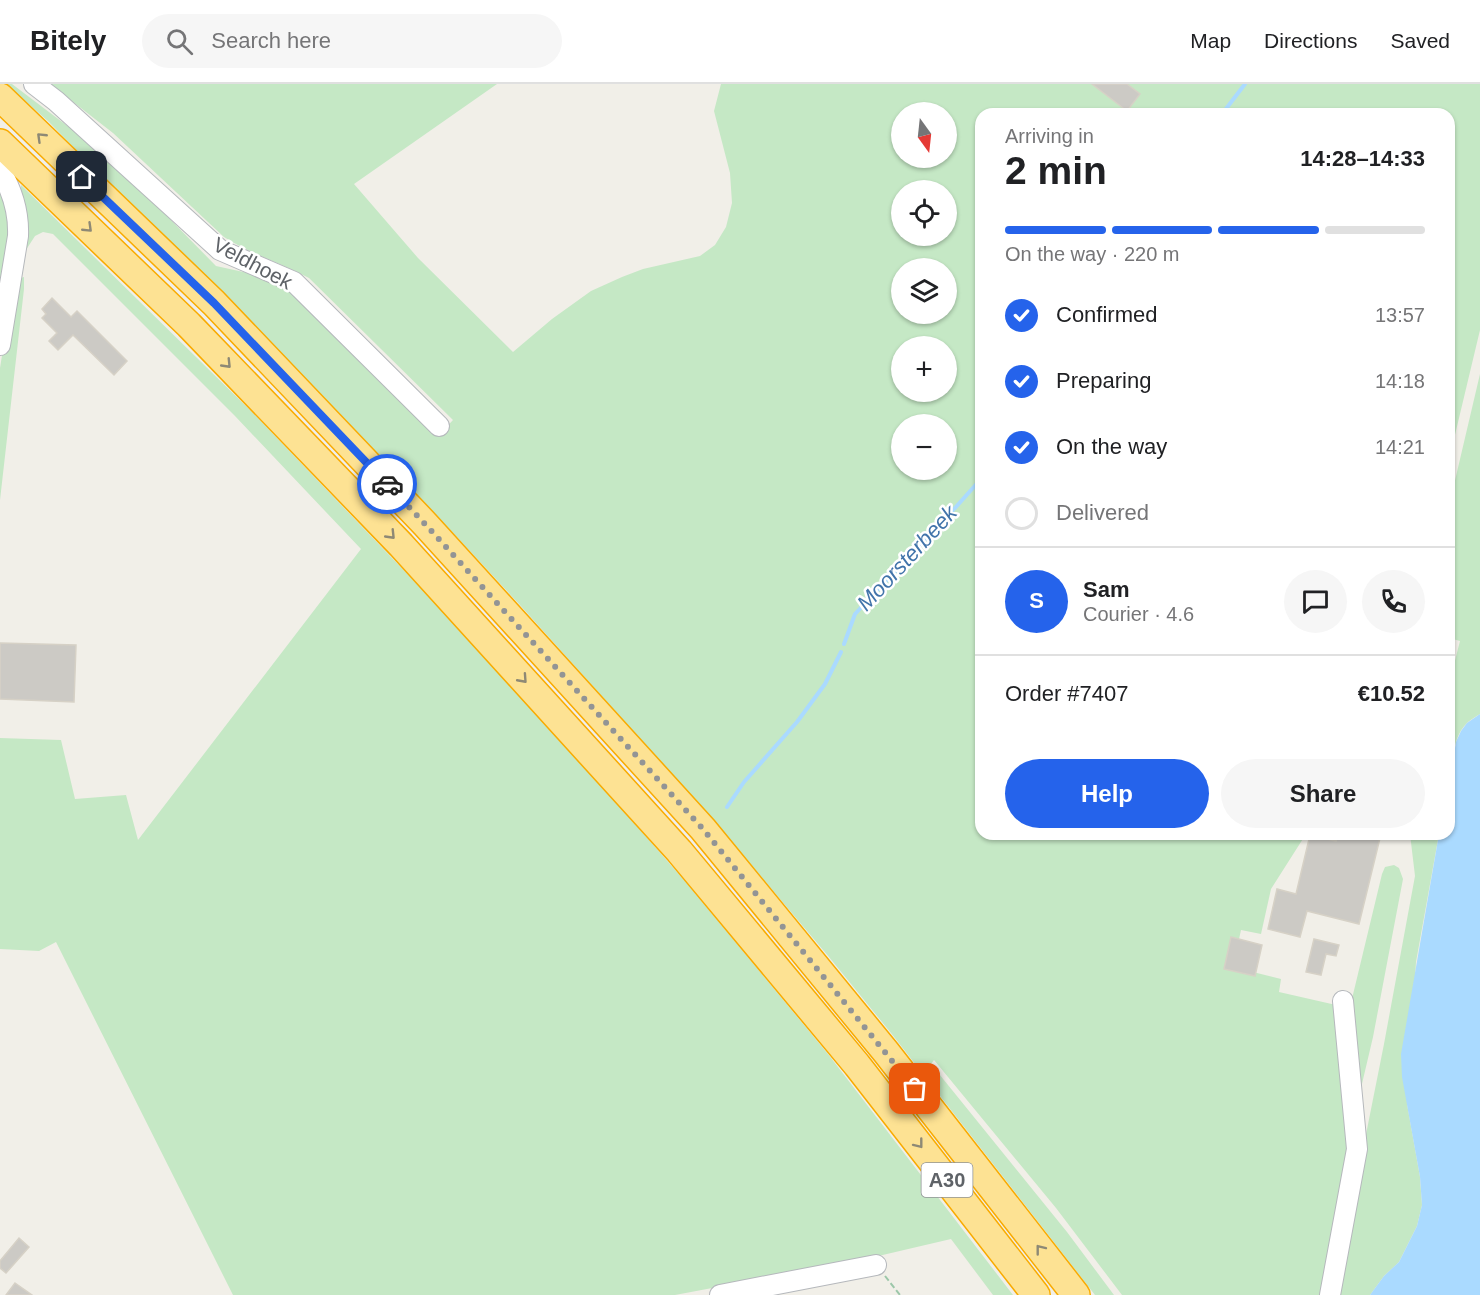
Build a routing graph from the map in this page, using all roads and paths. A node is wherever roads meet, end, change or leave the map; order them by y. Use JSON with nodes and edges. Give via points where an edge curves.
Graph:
{"nodes":[{"id":1,"x":34,"y":84,"type":"edge"},
{"id":2,"x":0,"y":98,"type":"edge"},
{"id":3,"x":0,"y":144,"type":"edge"},
{"id":4,"x":0,"y":170,"type":"edge"},
{"id":5,"x":0,"y":345,"type":"edge"},
{"id":6,"x":439,"y":426,"type":"dead end"},
{"id":7,"x":1343,"y":1001,"type":"dead end"},
{"id":8,"x":876,"y":1265,"type":"joint"},
{"id":9,"x":720,"y":1295,"type":"edge"},
{"id":10,"x":900,"y":1295,"type":"edge"},
{"id":11,"x":1036,"y":1295,"type":"edge"},
{"id":12,"x":1076,"y":1295,"type":"edge"},
{"id":13,"x":1330,"y":1295,"type":"edge"}],
"edges":[{"from":1,"to":6,"type":"street","name":"Veldhoek","via":[[220,250],[294,282]]},
{"from":12,"to":2,"type":"highway","number":"A30","one_way":true,"via":[[886,1052],[703,829],[425,524],[230,320]]},
{"from":3,"to":11,"type":"highway","number":"A30","one_way":true,"via":[[189,325],[401,545],[671,843],[858,1065]]},
{"from":4,"to":5,"type":"street","via":[[19,221]]},
{"from":7,"to":13,"type":"street","via":[[1357,1149]]},
{"from":8,"to":9,"type":"street"},
{"from":8,"to":10,"type":"path"}]}
